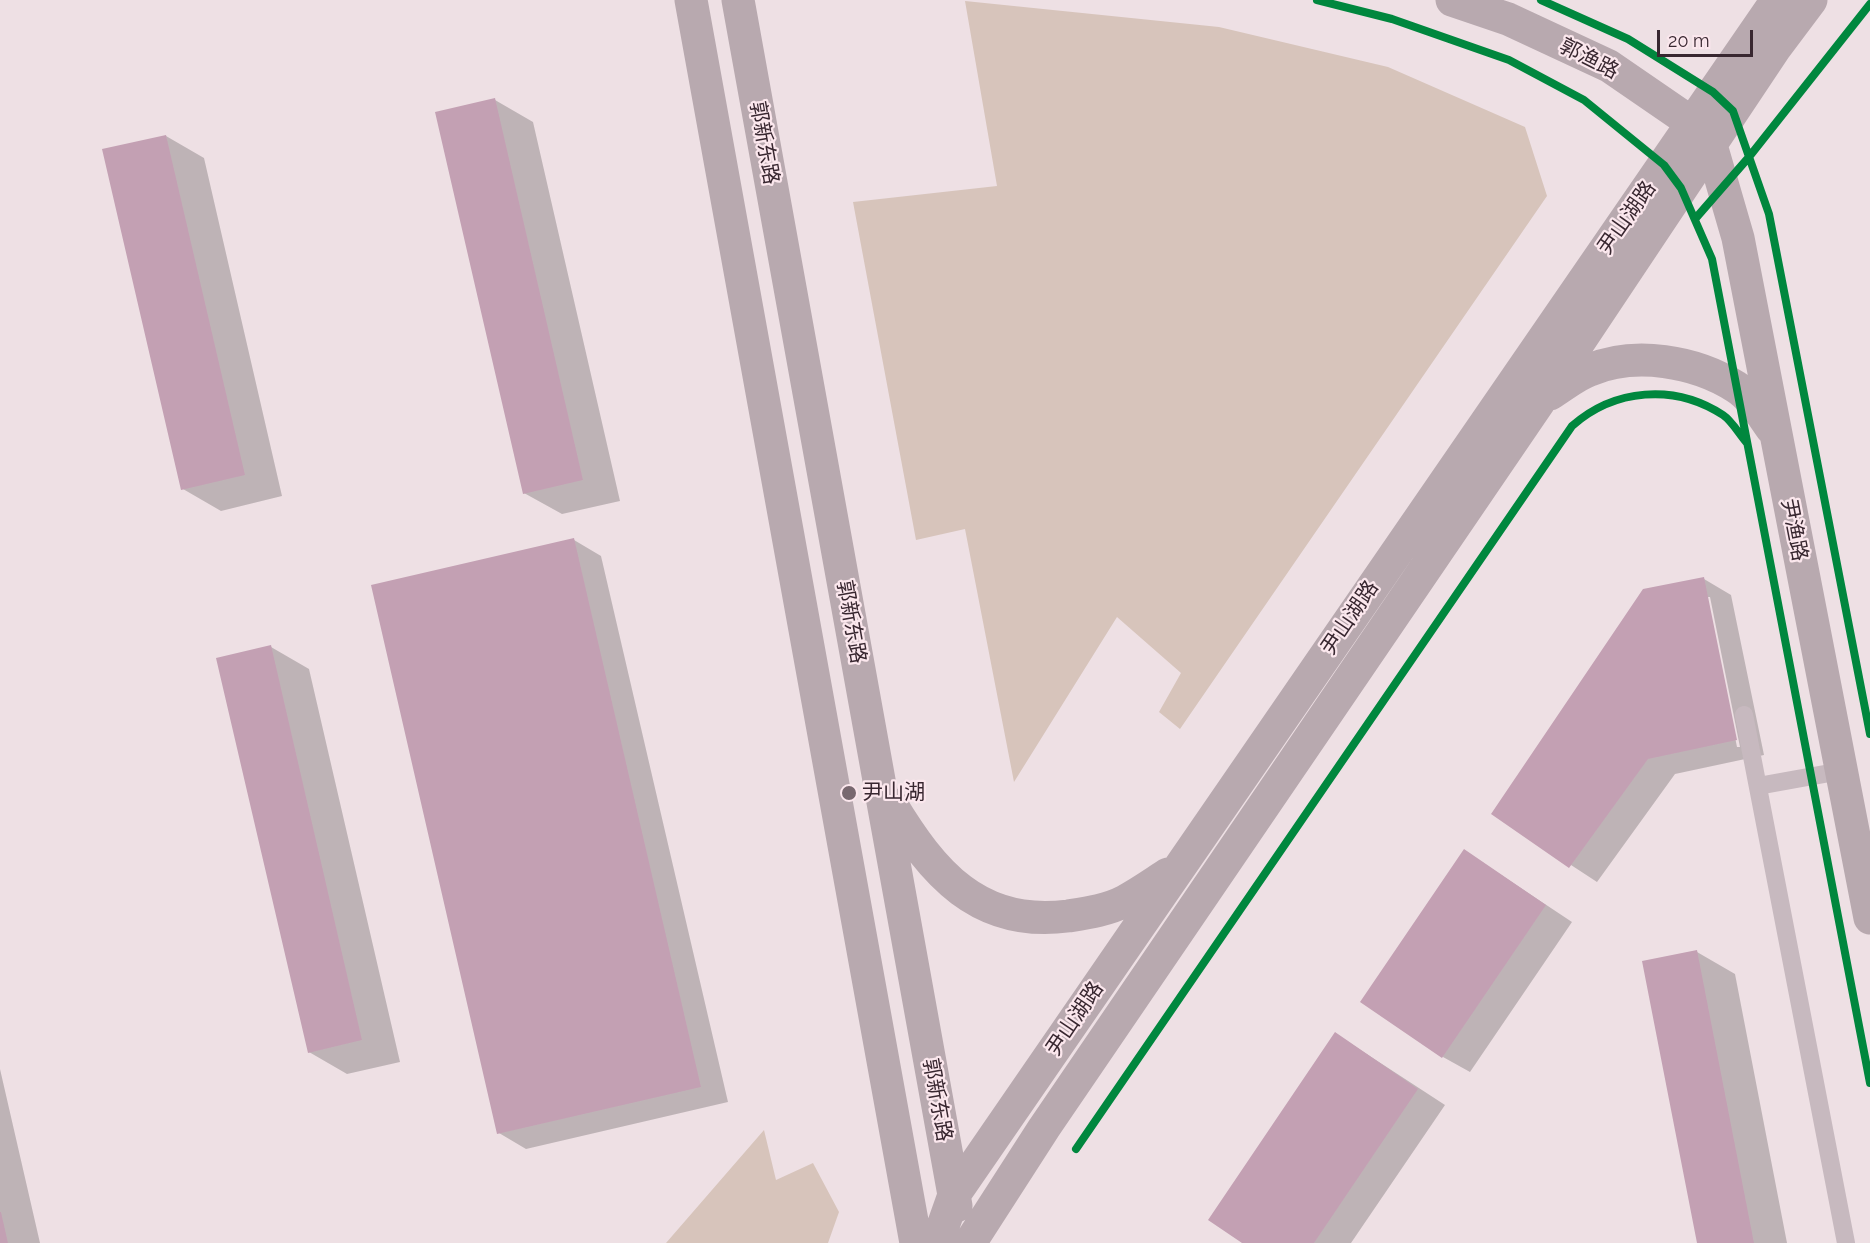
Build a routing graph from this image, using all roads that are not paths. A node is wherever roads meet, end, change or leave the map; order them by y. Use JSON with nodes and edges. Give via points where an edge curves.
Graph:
{"nodes":[{"id":1,"x":692,"y":0,"type":"edge"},
{"id":2,"x":738,"y":0,"type":"edge"},
{"id":3,"x":1452,"y":0,"type":"edge"},
{"id":4,"x":1777,"y":0,"type":"edge"},
{"id":5,"x":1810,"y":0,"type":"edge"},
{"id":6,"x":1701,"y":134,"type":"junction"},
{"id":7,"x":1539,"y":402,"type":"junction"},
{"id":8,"x":1775,"y":434,"type":"junction"},
{"id":9,"x":1744,"y":715,"type":"dead end"},
{"id":10,"x":1841,"y":771,"type":"junction"},
{"id":11,"x":880,"y":785,"type":"junction"},
{"id":12,"x":1758,"y":786,"type":"junction"},
{"id":13,"x":1179,"y":867,"type":"junction"},
{"id":14,"x":1870,"y":918,"type":"edge"},
{"id":15,"x":954,"y":1195,"type":"junction"},
{"id":16,"x":916,"y":1243,"type":"edge"},
{"id":17,"x":937,"y":1243,"type":"edge"},
{"id":18,"x":963,"y":1243,"type":"edge"},
{"id":19,"x":970,"y":1243,"type":"edge"},
{"id":20,"x":1846,"y":1243,"type":"edge"}],
"edges":[{"from":1,"to":16,"type":"main road"},
{"from":2,"to":11,"type":"main road","name":"郭新东路"},
{"from":3,"to":6,"type":"main road","name":"郭渔路","via":[[1508,19],[1609,66]]},
{"from":4,"to":6,"type":"main road","name":"尹山湖路"},
{"from":5,"to":6,"type":"main road","name":"尹山湖路"},
{"from":6,"to":7,"type":"main road","name":"尹山湖路"},
{"from":6,"to":8,"type":"main road","name":"尹渔路","via":[[1738,238]]},
{"from":6,"to":13,"type":"main road","name":"尹山湖路"},
{"from":7,"to":8,"type":"main road","via":[[1588,370],[1622,360],[1664,361],[1703,371],[1738,387]]},
{"from":7,"to":19,"type":"main road","name":"尹山湖路","via":[[1044,1128]]},
{"from":8,"to":10,"type":"main road","name":"尹渔路"},
{"from":9,"to":12,"type":"lane"},
{"from":10,"to":12,"type":"lane"},
{"from":10,"to":14,"type":"main road","name":"尹渔路"},
{"from":11,"to":13,"type":"main road","via":[[935,869],[980,903],[1005,912],[1058,917],[1090,913],[1124,902]]},
{"from":11,"to":15,"type":"main road","name":"郭新东路"},
{"from":12,"to":20,"type":"lane"},
{"from":13,"to":15,"type":"main road","name":"尹山湖路"},
{"from":15,"to":17,"type":"main road","name":"尹山湖路"},
{"from":15,"to":18,"type":"main road","name":"郭新东路"}]}
